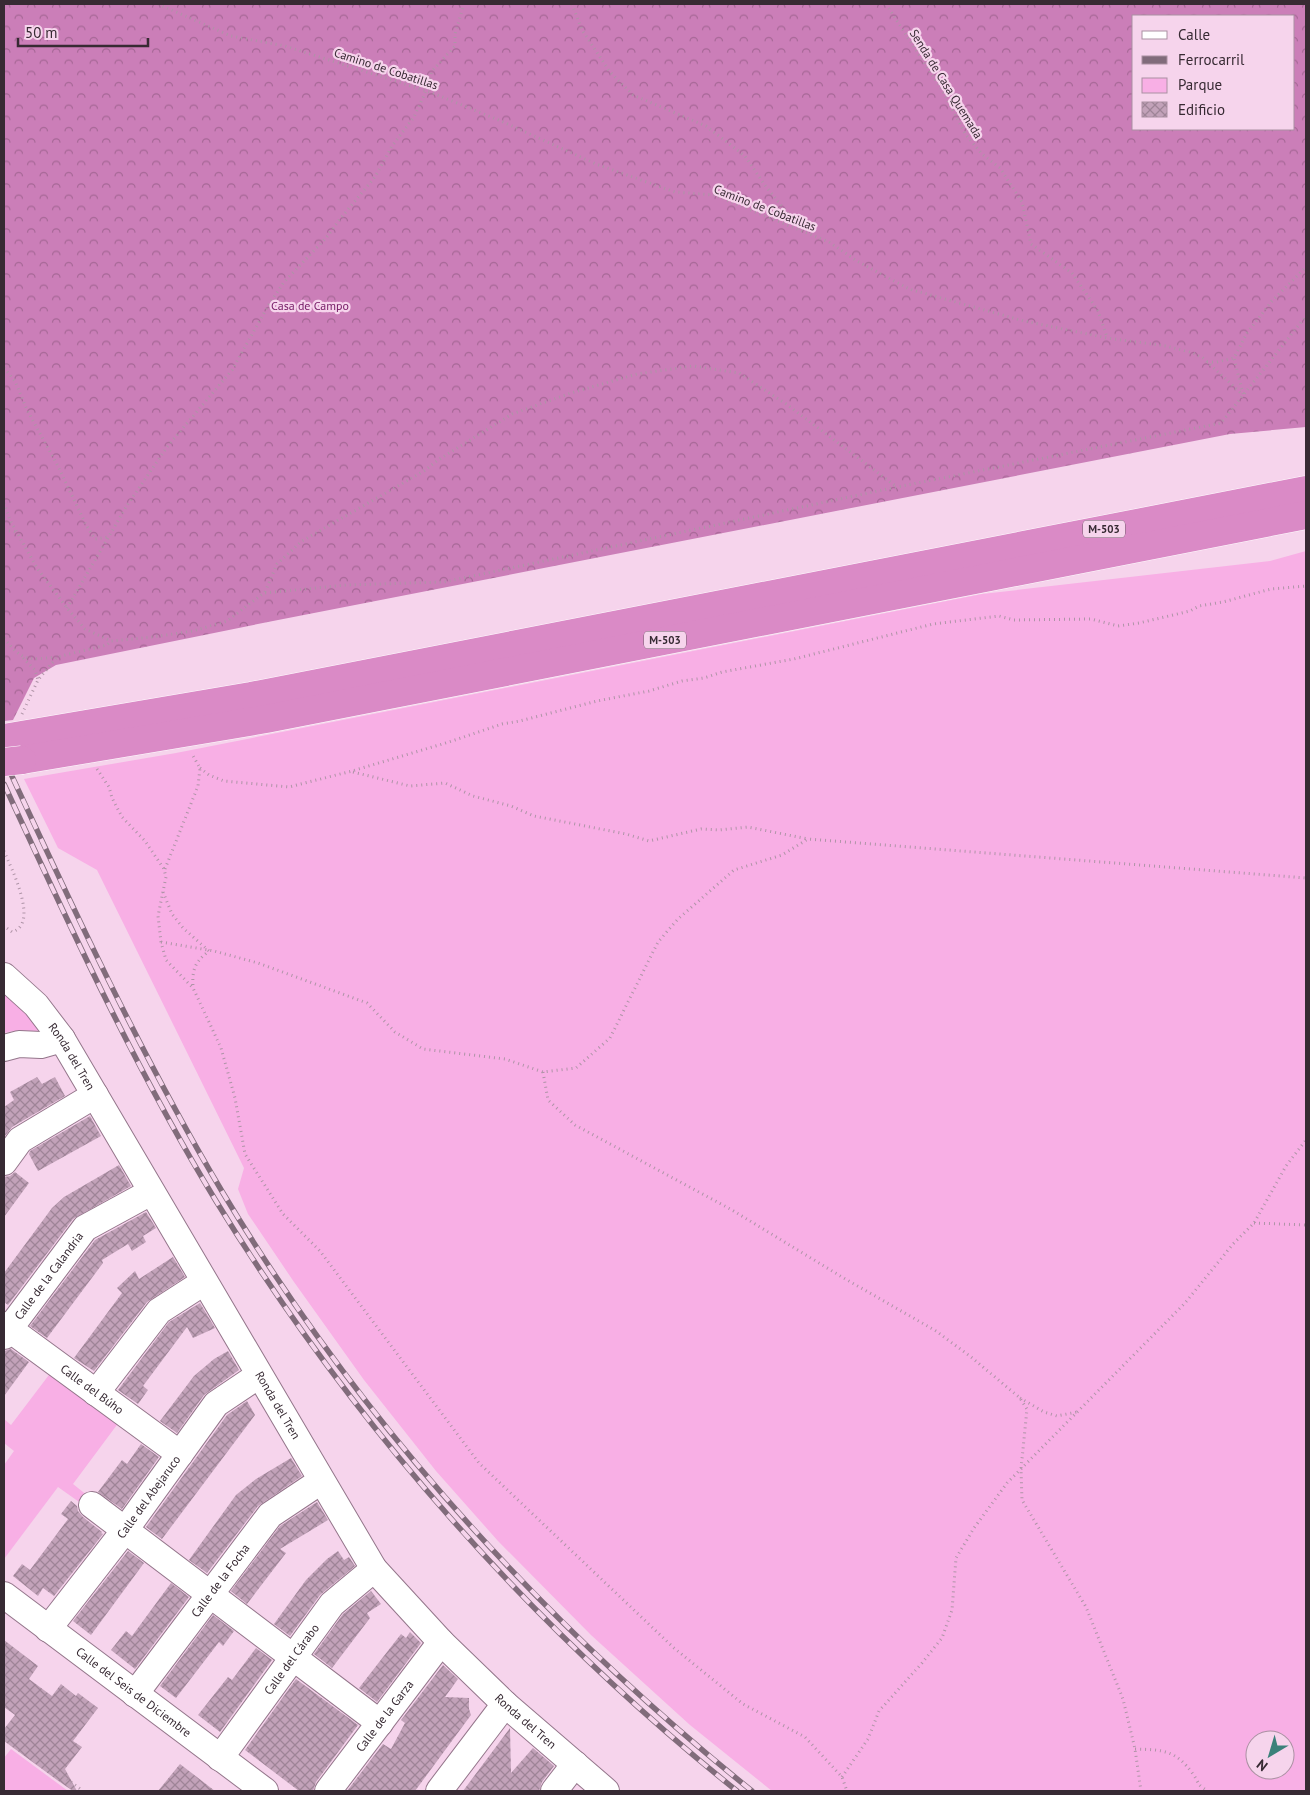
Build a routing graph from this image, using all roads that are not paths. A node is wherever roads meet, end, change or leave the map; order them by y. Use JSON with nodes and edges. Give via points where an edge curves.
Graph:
{"nodes":[{"id":1,"x":1306,"y":490,"type":"edge"},
{"id":2,"x":1306,"y":515,"type":"edge"},
{"id":3,"x":14,"y":743,"type":"edge"},
{"id":4,"x":4,"y":976,"type":"edge"},
{"id":5,"x":62,"y":1040,"type":"junction"},
{"id":6,"x":4,"y":1048,"type":"edge"},
{"id":7,"x":95,"y":1095,"type":"junction"},
{"id":8,"x":4,"y":1162,"type":"edge"},
{"id":9,"x":151,"y":1192,"type":"junction"},
{"id":10,"x":204,"y":1282,"type":"junction"},
{"id":11,"x":5,"y":1330,"type":"edge"},
{"id":12,"x":259,"y":1375,"type":"junction"},
{"id":13,"x":96,"y":1393,"type":"junction"},
{"id":14,"x":180,"y":1454,"type":"junction"},
{"id":15,"x":321,"y":1481,"type":"junction"},
{"id":16,"x":92,"y":1505,"type":"dead end"},
{"id":17,"x":125,"y":1530,"type":"junction"},
{"id":18,"x":374,"y":1570,"type":"junction"},
{"id":19,"x":209,"y":1594,"type":"junction"},
{"id":20,"x":4,"y":1595,"type":"edge"},
{"id":21,"x":48,"y":1629,"type":"junction"},
{"id":22,"x":441,"y":1642,"type":"junction"},
{"id":23,"x":294,"y":1657,"type":"junction"},
{"id":24,"x":135,"y":1694,"type":"junction"},
{"id":25,"x":505,"y":1704,"type":"junction"},
{"id":26,"x":380,"y":1723,"type":"junction"},
{"id":27,"x":220,"y":1758,"type":"junction"},
{"id":28,"x":575,"y":1764,"type":"junction"},
{"id":29,"x":264,"y":1791,"type":"edge"},
{"id":30,"x":328,"y":1791,"type":"edge"},
{"id":31,"x":439,"y":1791,"type":"edge"},
{"id":32,"x":554,"y":1791,"type":"edge"},
{"id":33,"x":606,"y":1791,"type":"edge"}],
"edges":[{"from":1,"to":3,"type":"highway","number":"M-503"},
{"from":2,"to":3,"type":"highway","number":"M-503","via":[[266,719]]},
{"from":4,"to":5,"type":"street","name":"Ronda del Tren","via":[[36,1005]]},
{"from":5,"to":6,"type":"street"},
{"from":5,"to":7,"type":"street","name":"Ronda del Tren"},
{"from":7,"to":8,"type":"street","via":[[20,1140]]},
{"from":7,"to":9,"type":"street","name":"Ronda del Tren"},
{"from":9,"to":10,"type":"street","name":"Ronda del Tren"},
{"from":9,"to":11,"type":"street","name":"Calle de la Calandria","via":[[86,1228]]},
{"from":10,"to":12,"type":"street","name":"Ronda del Tren"},
{"from":10,"to":13,"type":"street","via":[[159,1311]]},
{"from":11,"to":13,"type":"street","name":"Calle del Búho"},
{"from":12,"to":14,"type":"street","name":"Calle del Abejaruco","via":[[216,1404]]},
{"from":12,"to":15,"type":"street","name":"Ronda del Tren"},
{"from":13,"to":14,"type":"street","name":"Calle del Búho"},
{"from":14,"to":17,"type":"street","name":"Calle del Abejaruco"},
{"from":15,"to":18,"type":"street","name":"Ronda del Tren"},
{"from":15,"to":19,"type":"street","name":"Calle de la Focha","via":[[270,1515]]},
{"from":16,"to":17,"type":"street"},
{"from":17,"to":19,"type":"street"},
{"from":17,"to":21,"type":"street","name":"Calle del Abejaruco"},
{"from":18,"to":22,"type":"street","name":"Ronda del Tren"},
{"from":18,"to":23,"type":"street","name":"Calle del Cárabo","via":[[332,1604]]},
{"from":19,"to":23,"type":"street"},
{"from":19,"to":24,"type":"street","name":"Calle de la Focha"},
{"from":20,"to":21,"type":"street","name":"Calle del Seis de Diciembre"},
{"from":21,"to":24,"type":"street","name":"Calle del Seis de Diciembre"},
{"from":22,"to":25,"type":"street","name":"Ronda del Tren"},
{"from":22,"to":26,"type":"street","name":"Calle de la Garza"},
{"from":23,"to":26,"type":"street"},
{"from":23,"to":27,"type":"street","name":"Calle del Cárabo"},
{"from":24,"to":27,"type":"street","name":"Calle del Seis de Diciembre"},
{"from":25,"to":28,"type":"street","name":"Ronda del Tren"},
{"from":25,"to":31,"type":"street"},
{"from":26,"to":30,"type":"street","name":"Calle de la Garza"},
{"from":27,"to":29,"type":"street","name":"Calle del Seis de Diciembre"},
{"from":28,"to":32,"type":"street"},
{"from":28,"to":33,"type":"street","name":"Ronda del Tren"}]}
